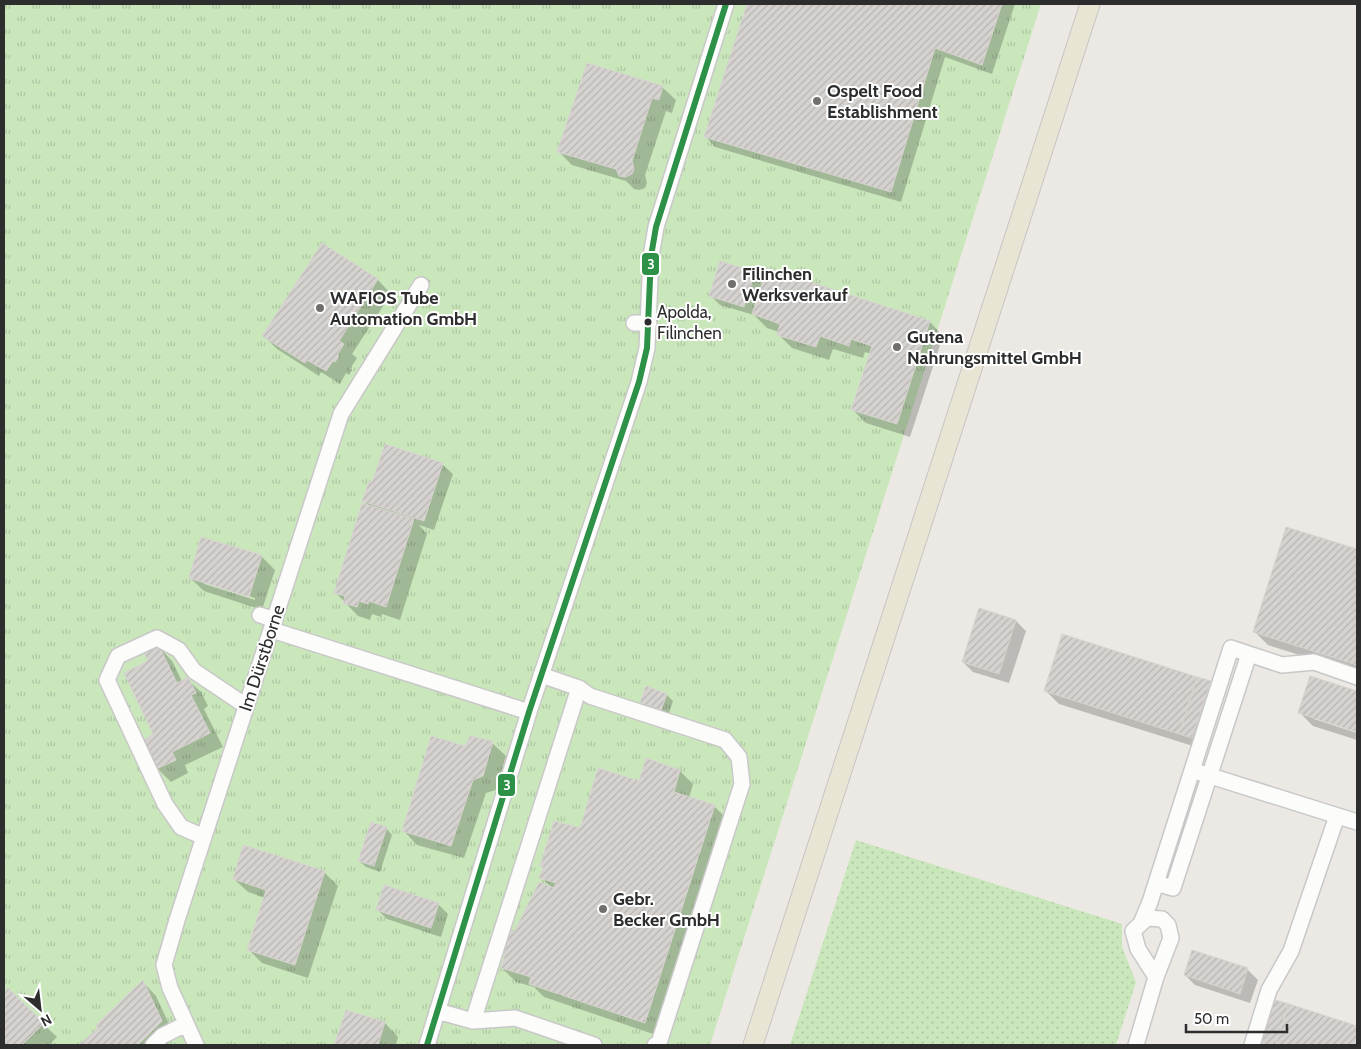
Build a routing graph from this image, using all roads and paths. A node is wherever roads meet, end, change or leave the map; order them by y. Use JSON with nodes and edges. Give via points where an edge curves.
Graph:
{"nodes":[{"id":1,"x":726,"y":4,"type":"edge"},
{"id":2,"x":1090,"y":4,"type":"edge"},
{"id":3,"x":421,"y":285,"type":"dead end"},
{"id":4,"x":260,"y":615,"type":"dead end"},
{"id":5,"x":273,"y":625,"type":"junction"},
{"id":6,"x":1249,"y":654,"type":"junction"},
{"id":7,"x":541,"y":675,"type":"junction"},
{"id":8,"x":1357,"y":676,"type":"edge"},
{"id":9,"x":579,"y":688,"type":"junction"},
{"id":10,"x":246,"y":706,"type":"junction"},
{"id":11,"x":529,"y":712,"type":"junction"},
{"id":12,"x":1192,"y":770,"type":"junction"},
{"id":13,"x":1210,"y":775,"type":"junction"},
{"id":14,"x":1337,"y":816,"type":"junction"},
{"id":15,"x":1357,"y":822,"type":"edge"},
{"id":16,"x":204,"y":838,"type":"junction"},
{"id":17,"x":1156,"y":883,"type":"junction"},
{"id":18,"x":1142,"y":921,"type":"junction"},
{"id":19,"x":1156,"y":977,"type":"junction"},
{"id":20,"x":437,"y":1011,"type":"junction"},
{"id":21,"x":473,"y":1021,"type":"junction"},
{"id":22,"x":186,"y":1024,"type":"junction"},
{"id":23,"x":1131,"y":1044,"type":"edge"},
{"id":24,"x":153,"y":1045,"type":"edge"},
{"id":25,"x":196,"y":1045,"type":"edge"},
{"id":26,"x":427,"y":1045,"type":"edge"},
{"id":27,"x":594,"y":1045,"type":"edge"},
{"id":28,"x":655,"y":1045,"type":"edge"},
{"id":29,"x":753,"y":1045,"type":"edge"},
{"id":30,"x":1252,"y":1045,"type":"edge"}],
"edges":[{"from":1,"to":7,"type":"street","via":[[656,228],[642,323],[639,382]]},
{"from":2,"to":29,"type":"main road"},
{"from":3,"to":5,"type":"street","name":"Im Dürstborne","via":[[340,414]]},
{"from":4,"to":5,"type":"street"},
{"from":5,"to":10,"type":"street","name":"Im Dürstborne"},
{"from":5,"to":11,"type":"street","via":[[355,648]]},
{"from":6,"to":8,"type":"street","via":[[1282,665],[1314,662]]},
{"from":6,"to":12,"type":"street","via":[[1231,648]]},
{"from":6,"to":13,"type":"street"},
{"from":7,"to":9,"type":"street"},
{"from":7,"to":11,"type":"street"},
{"from":9,"to":21,"type":"street"},
{"from":9,"to":28,"type":"street","via":[[590,696],[725,740],[740,757],[742,784]]},
{"from":10,"to":16,"type":"street","name":"Im Dürstborne"},
{"from":10,"to":16,"type":"street","via":[[194,672],[180,650],[157,638],[118,656],[107,680],[165,804],[181,827]]},
{"from":11,"to":20,"type":"street"},
{"from":12,"to":13,"type":"street"},
{"from":12,"to":17,"type":"street"},
{"from":13,"to":14,"type":"street"},
{"from":13,"to":17,"type":"street","via":[[1173,888]]},
{"from":14,"to":15,"type":"street"},
{"from":14,"to":30,"type":"street","via":[[1291,951],[1269,990]]},
{"from":16,"to":22,"type":"street","name":"Im Dürstborne","via":[[164,965]]},
{"from":17,"to":18,"type":"street"},
{"from":18,"to":19,"type":"street","via":[[1133,931],[1134,940]]},
{"from":18,"to":19,"type":"street","via":[[1147,918],[1162,920],[1171,932]]},
{"from":19,"to":23,"type":"street"},
{"from":20,"to":21,"type":"street"},
{"from":20,"to":26,"type":"street"},
{"from":21,"to":27,"type":"street","via":[[515,1018]]},
{"from":22,"to":24,"type":"street","via":[[162,1036]]},
{"from":22,"to":25,"type":"street","name":"Im Dürstborne"}]}
